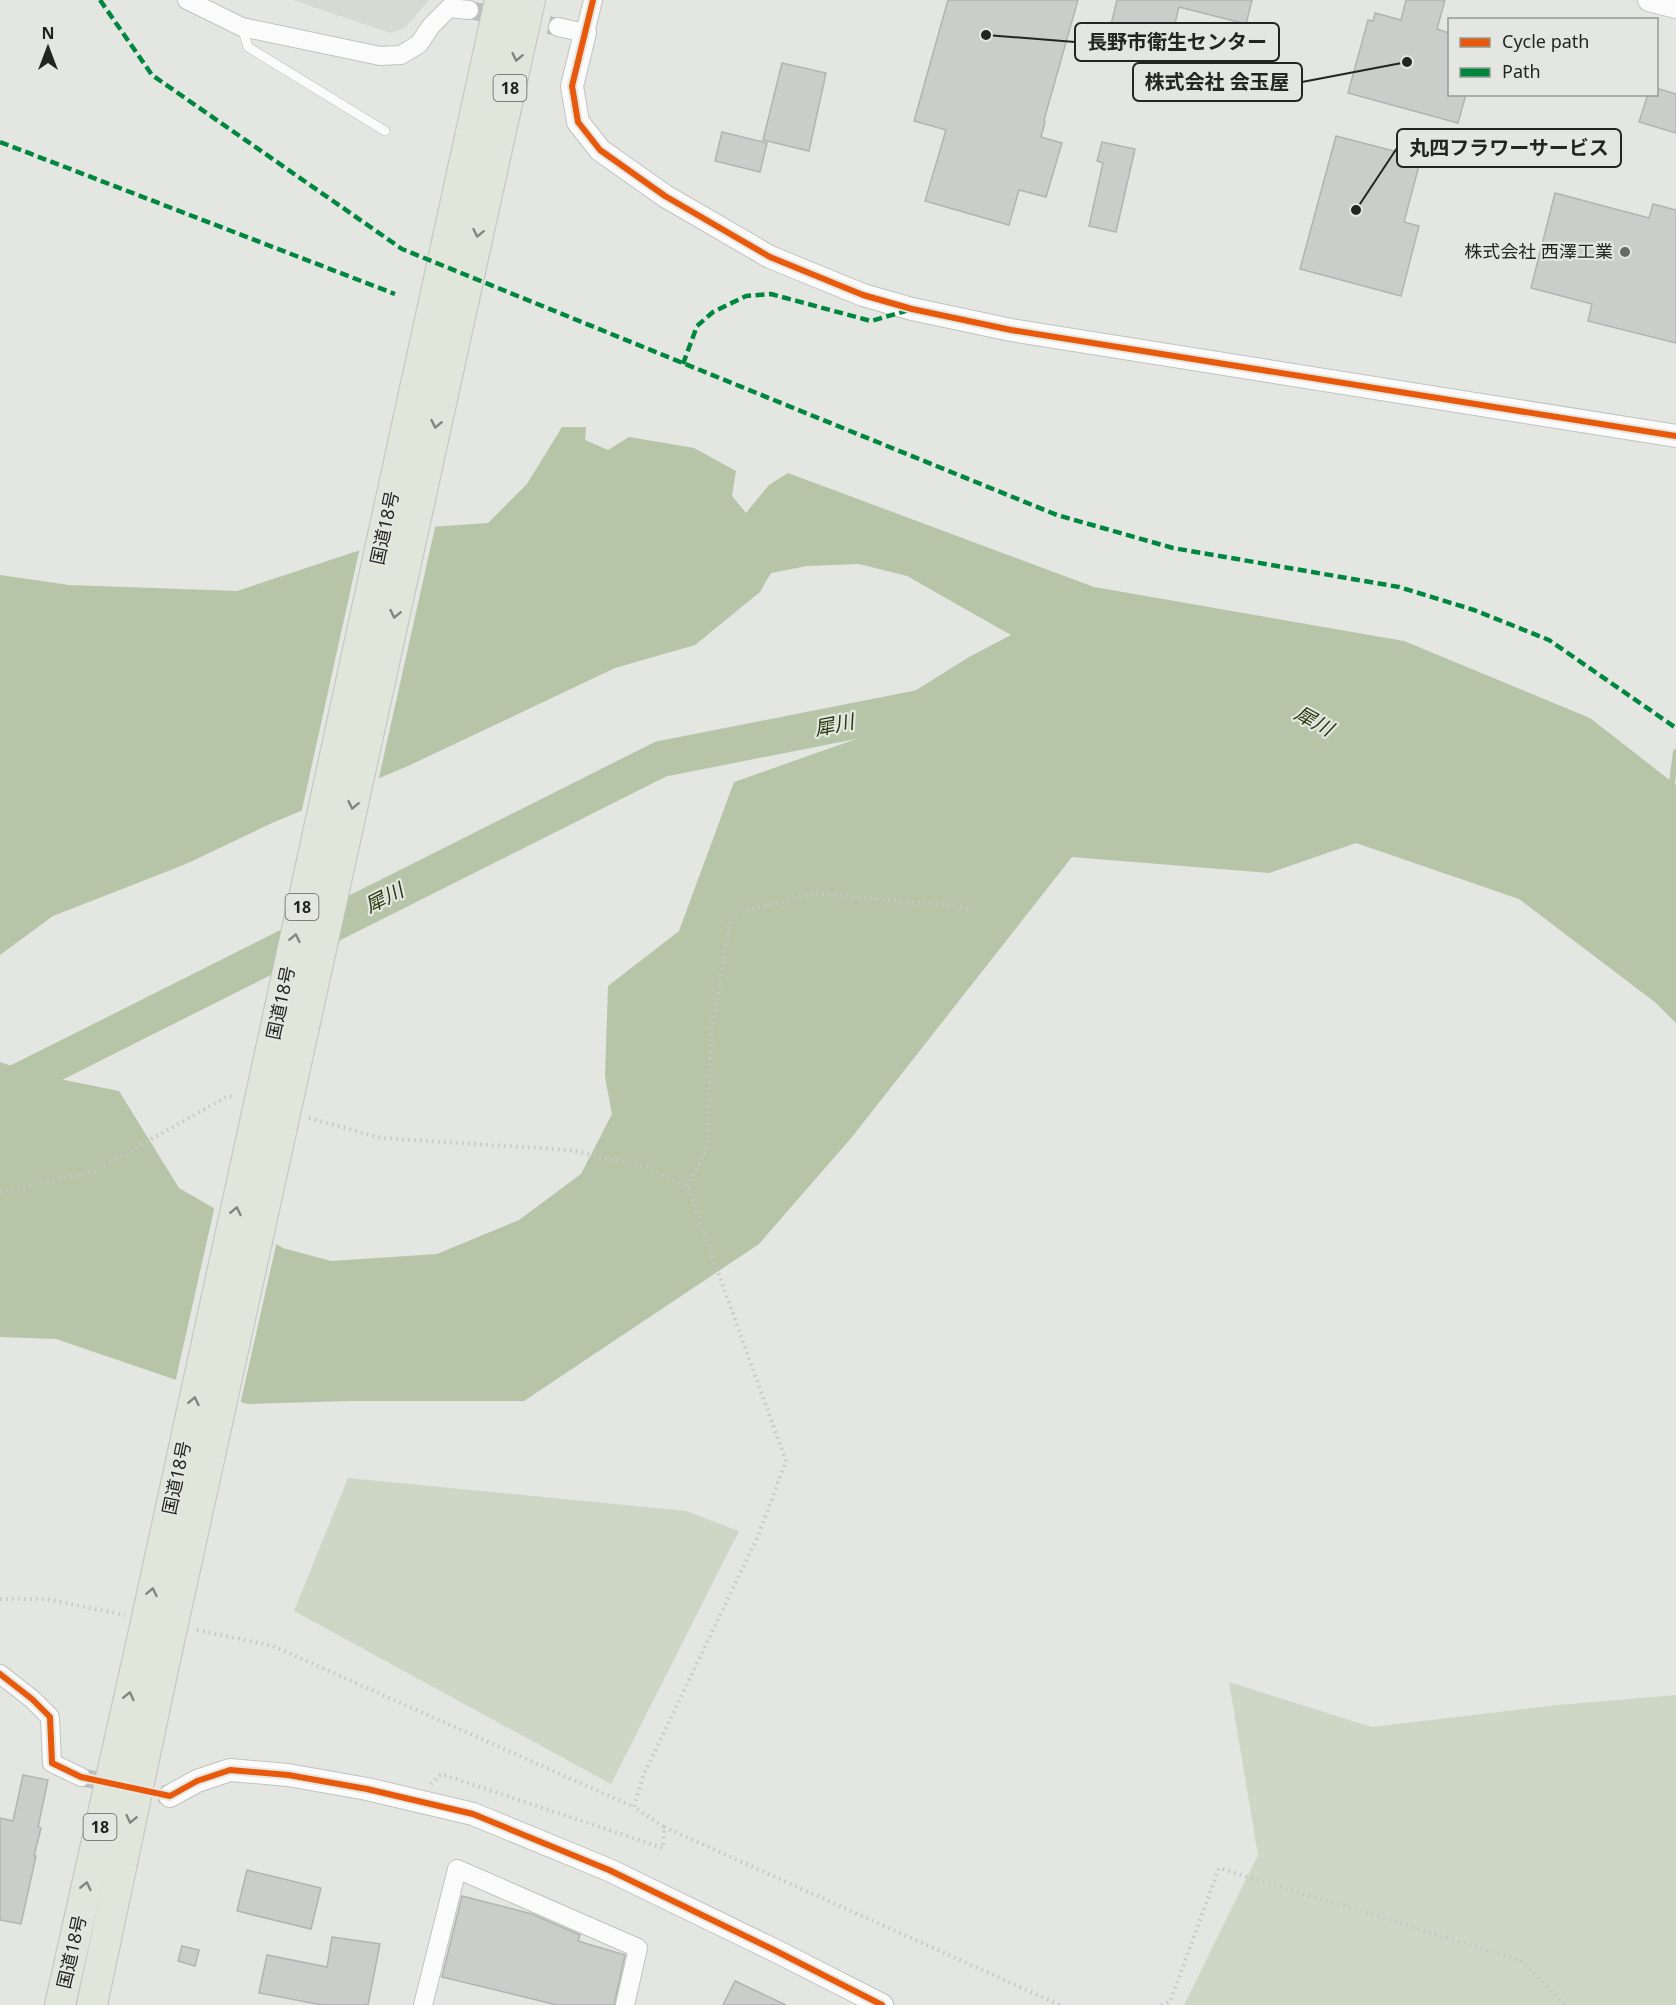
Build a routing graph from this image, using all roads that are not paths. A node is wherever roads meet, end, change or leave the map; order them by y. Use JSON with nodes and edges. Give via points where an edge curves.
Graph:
{"nodes":[{"id":1,"x":187,"y":0,"type":"edge"},
{"id":2,"x":500,"y":0,"type":"edge"},
{"id":3,"x":530,"y":0,"type":"edge"},
{"id":4,"x":593,"y":0,"type":"edge"},
{"id":5,"x":1649,"y":0,"type":"edge"},
{"id":6,"x":1676,"y":7,"type":"edge"},
{"id":7,"x":469,"y":10,"type":"tunnel mouth"},
{"id":8,"x":242,"y":27,"type":"junction"},
{"id":9,"x":558,"y":27,"type":"tunnel mouth"},
{"id":10,"x":585,"y":33,"type":"junction"},
{"id":11,"x":385,"y":131,"type":"dead end"},
{"id":12,"x":477,"y":170,"type":"junction"},
{"id":13,"x":1676,"y":436,"type":"edge"},
{"id":14,"x":153,"y":1654,"type":"junction"},
{"id":15,"x":0,"y":1674,"type":"edge"},
{"id":16,"x":81,"y":1777,"type":"tunnel mouth"},
{"id":17,"x":170,"y":1796,"type":"tunnel mouth"},
{"id":18,"x":60,"y":2005,"type":"edge"},
{"id":19,"x":92,"y":2005,"type":"edge"},
{"id":20,"x":423,"y":2005,"type":"edge"},
{"id":21,"x":625,"y":2005,"type":"edge"},
{"id":22,"x":882,"y":2005,"type":"edge"}],
"edges":[{"from":1,"to":8,"type":"street"},
{"from":2,"to":12,"type":"highway","name":"国道18号","number":"18"},
{"from":3,"to":12,"type":"highway","name":"国道18号","number":"18","one_way":true},
{"from":4,"to":10,"type":"street"},
{"from":5,"to":6,"type":"street"},
{"from":7,"to":8,"type":"street","via":[[449,8],[419,44],[401,55],[380,56]]},
{"from":8,"to":11,"type":"lane","via":[[248,46]]},
{"from":9,"to":10,"type":"street"},
{"from":10,"to":13,"type":"street","via":[[572,86],[578,122],[600,150],[665,196],[770,257],[863,295],[1011,330]]},
{"from":12,"to":14,"type":"highway","name":"国道18号","number":"18","bridge":true},
{"from":18,"to":14,"type":"highway","name":"国道18号","number":"18","one_way":true},
{"from":14,"to":19,"type":"highway","name":"国道18号","number":"18","one_way":true},
{"from":15,"to":16,"type":"street","via":[[50,1717],[52,1763]]},
{"from":17,"to":22,"type":"street","via":[[197,1781],[230,1770],[288,1775],[473,1814],[609,1870]]},
{"from":20,"to":21,"type":"street","via":[[457,1869],[638,1948]]}]}
